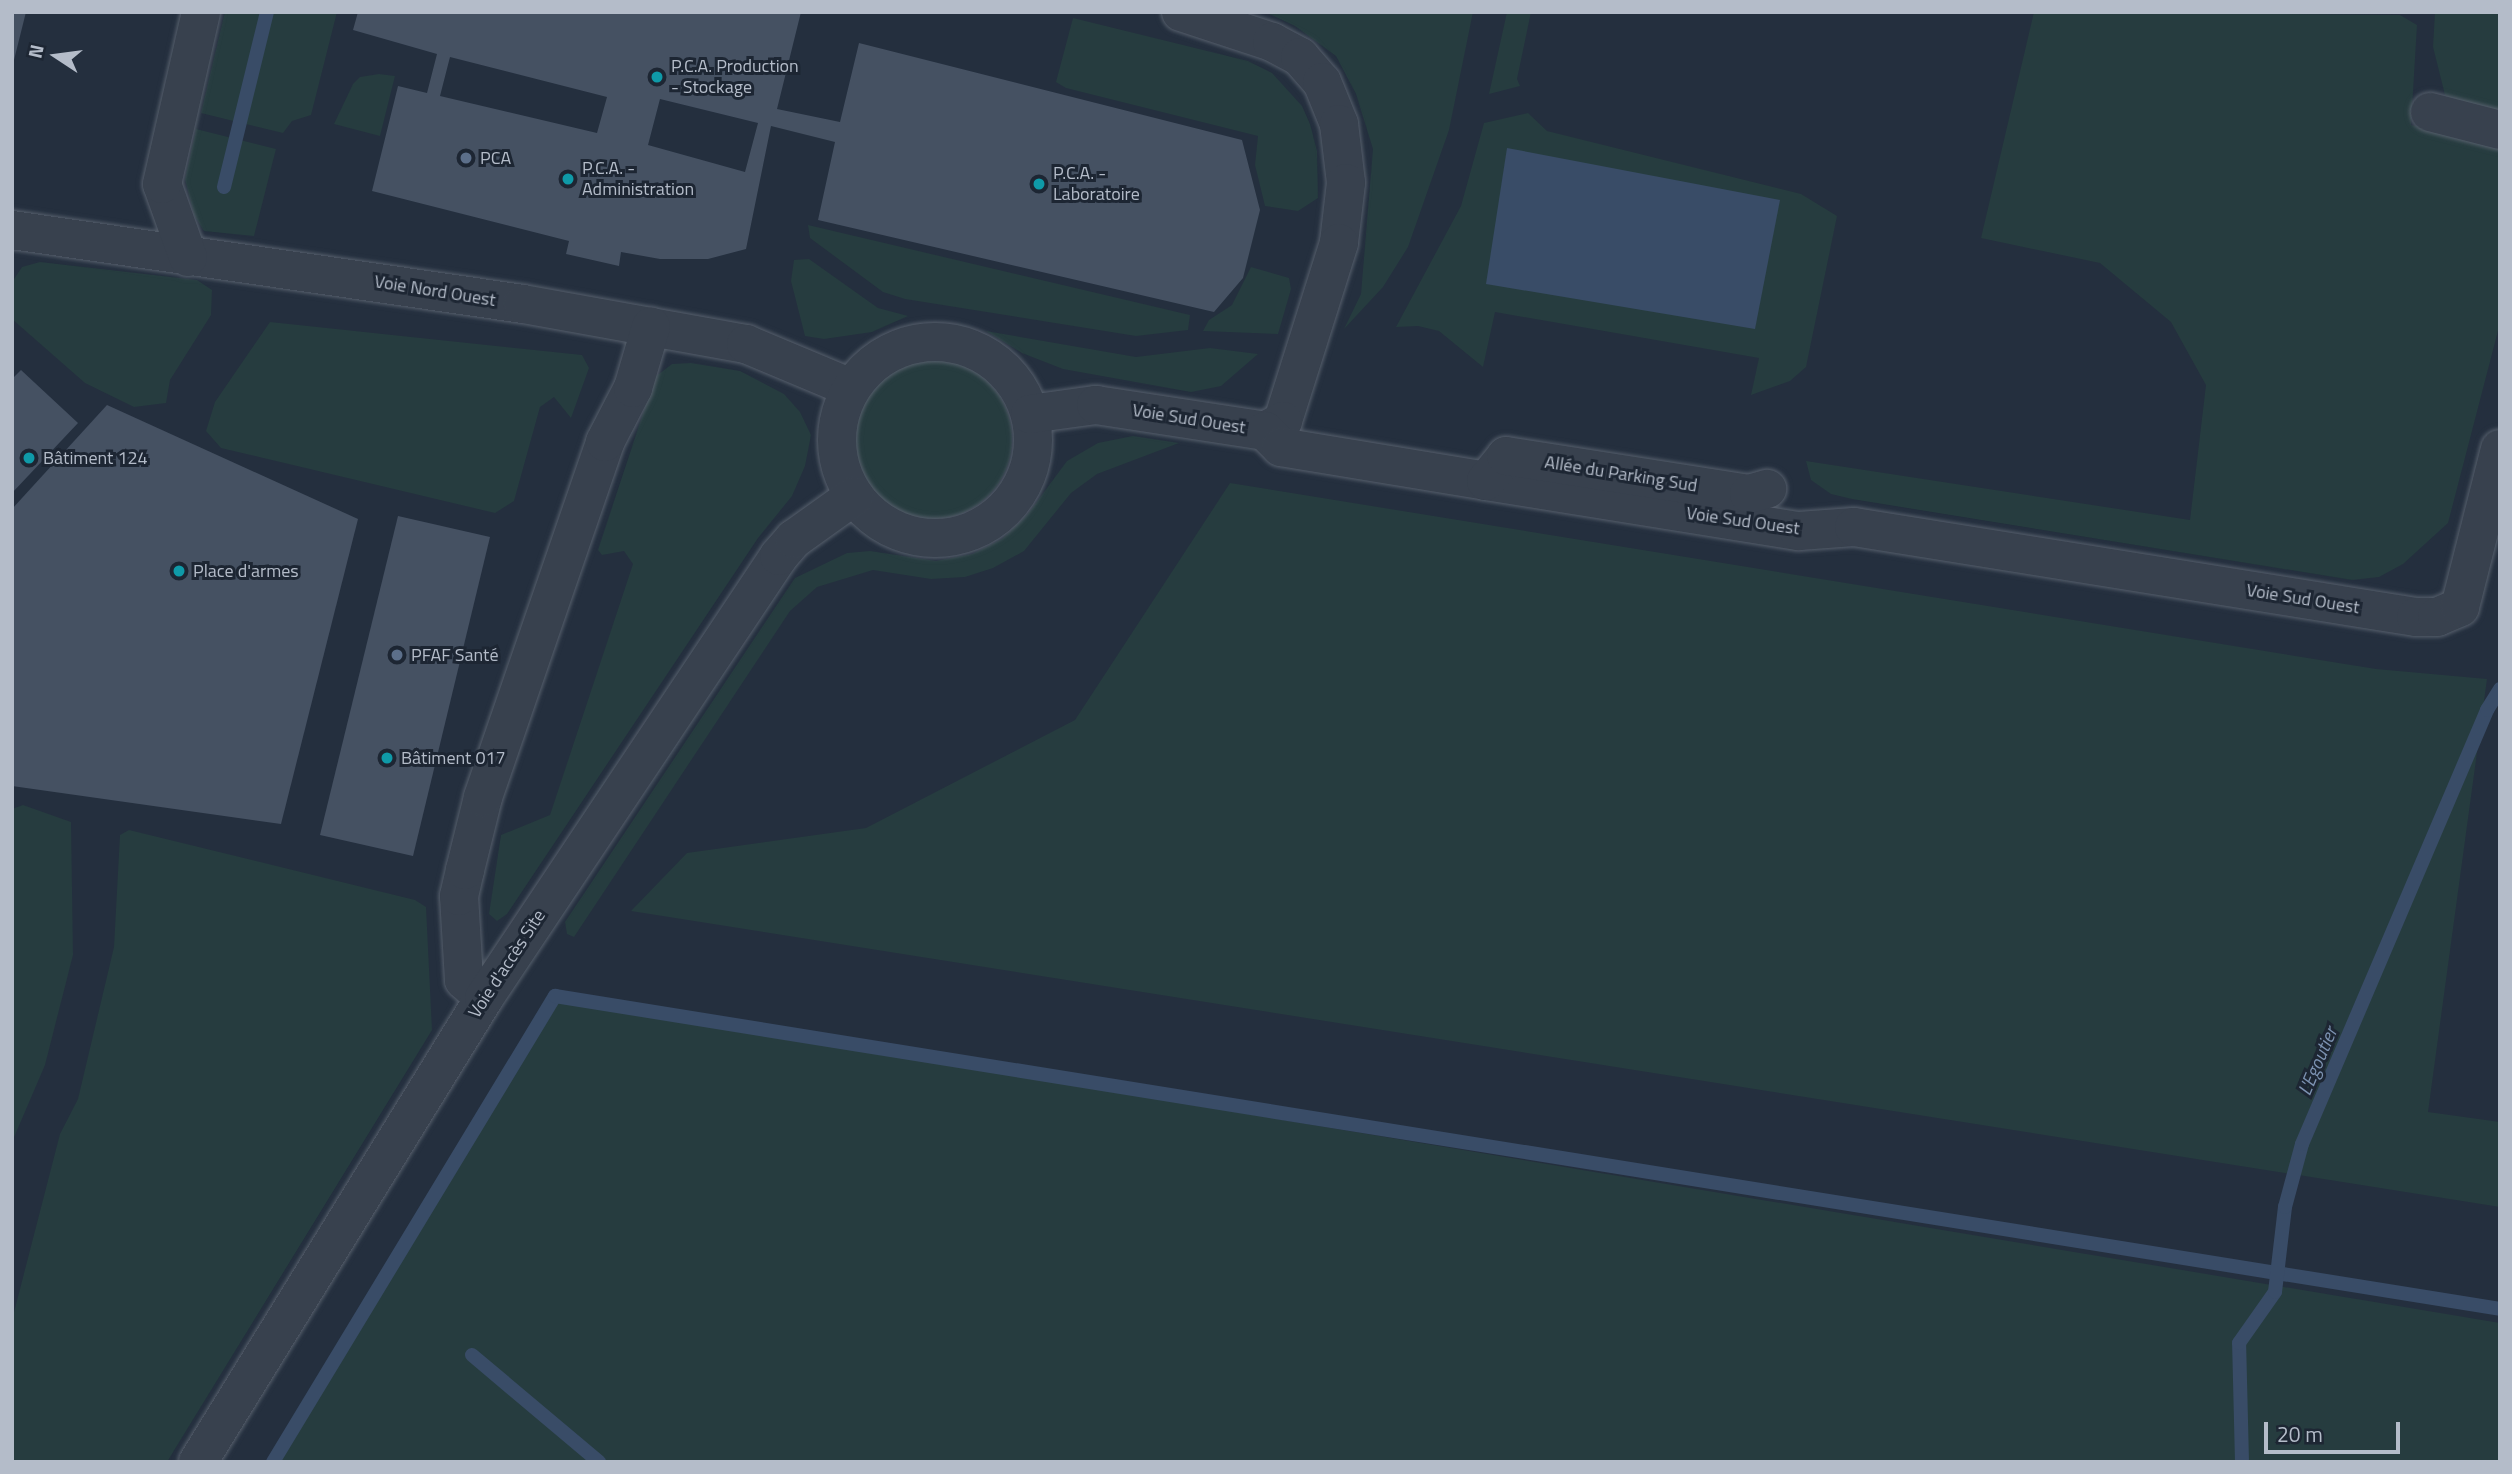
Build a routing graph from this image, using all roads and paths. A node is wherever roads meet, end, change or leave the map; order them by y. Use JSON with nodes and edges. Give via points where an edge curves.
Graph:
{"nodes":[{"id":1,"x":201,"y":12,"type":"edge"},
{"id":2,"x":1181,"y":12,"type":"edge"},
{"id":3,"x":2430,"y":112,"type":"dead end"},
{"id":4,"x":2500,"y":130,"type":"edge"},
{"id":5,"x":12,"y":230,"type":"edge"},
{"id":6,"x":188,"y":257,"type":"junction"},
{"id":7,"x":650,"y":327,"type":"junction"},
{"id":8,"x":849,"y":387,"type":"junction"},
{"id":9,"x":1030,"y":414,"type":"junction"},
{"id":10,"x":1274,"y":426,"type":"junction"},
{"id":11,"x":2500,"y":449,"type":"edge"},
{"id":12,"x":1483,"y":468,"type":"junction"},
{"id":13,"x":1767,"y":489,"type":"dead end"},
{"id":14,"x":854,"y":496,"type":"junction"},
{"id":15,"x":484,"y":998,"type":"junction"},
{"id":16,"x":198,"y":1462,"type":"edge"}],
"edges":[{"from":1,"to":6,"type":"street","via":[[162,184]]},
{"from":2,"to":10,"type":"street","via":[[1272,42],[1300,57],[1322,82],[1339,124],[1346,183],[1339,243]]},
{"from":3,"to":4,"type":"street"},
{"from":5,"to":6,"type":"street","name":"Voie Nord Ouest"},
{"from":6,"to":7,"type":"street","name":"Voie Nord Ouest"},
{"from":7,"to":8,"type":"street","name":"Voie Nord Ouest","via":[[746,344]]},
{"from":7,"to":15,"type":"street","via":[[633,388],[606,442],[483,797],[459,895],[464,980]]},
{"from":8,"to":9,"type":"street","via":[[884,355],[903,345],[935,341],[967,346],[995,361],[1017,385]]},
{"from":8,"to":14,"type":"street","via":[[836,440],[840,469]]},
{"from":9,"to":10,"type":"street","name":"Voie Sud Ouest","via":[[1096,405]]},
{"from":9,"to":14,"type":"street","via":[[1033,439],[1026,476],[1007,508],[987,524],[964,534],[915,537],[881,522]]},
{"from":10,"to":12,"type":"street","name":"Voie Sud Ouest","via":[[1281,447]]},
{"from":11,"to":12,"type":"street","name":"Voie Sud Ouest","via":[[2460,607],[2437,617],[1854,527],[1799,531]]},
{"from":12,"to":13,"type":"street","name":"Allée du Parking Sud","via":[[1506,456],[1749,495]]},
{"from":14,"to":15,"type":"street","name":"Voie d'accès Site","via":[[794,538],[779,556]]},
{"from":15,"to":16,"type":"street","name":"Voie d'accès Site"}]}
